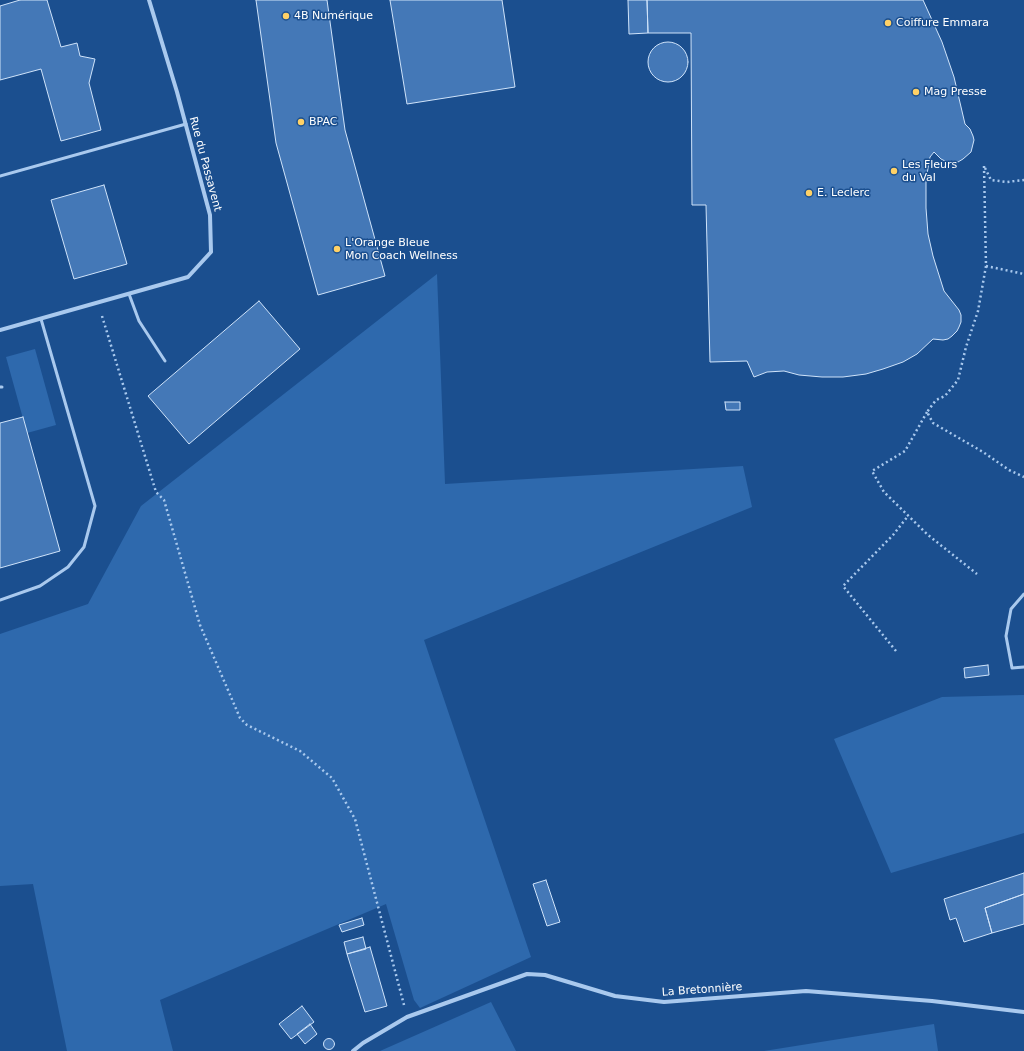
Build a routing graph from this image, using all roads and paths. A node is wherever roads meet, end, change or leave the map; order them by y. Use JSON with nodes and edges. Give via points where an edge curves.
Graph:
{"nodes":[{"id":1,"x":150,"y":0,"type":"edge"},
{"id":2,"x":186,"y":124,"type":"junction"},
{"id":3,"x":0,"y":176,"type":"edge"},
{"id":4,"x":1024,"y":180,"type":"edge"},
{"id":5,"x":986,"y":266,"type":"junction"},
{"id":6,"x":1024,"y":274,"type":"edge"},
{"id":7,"x":129,"y":294,"type":"junction"},
{"id":8,"x":98,"y":302,"type":"junction"},
{"id":9,"x":41,"y":319,"type":"junction"},
{"id":10,"x":0,"y":330,"type":"edge"},
{"id":11,"x":165,"y":361,"type":"dead end"},
{"id":12,"x":927,"y":412,"type":"junction"},
{"id":13,"x":1024,"y":477,"type":"edge"},
{"id":14,"x":908,"y":516,"type":"junction"},
{"id":15,"x":976,"y":574,"type":"dead end"},
{"id":16,"x":1024,"y":594,"type":"edge"},
{"id":17,"x":0,"y":600,"type":"edge"},
{"id":18,"x":896,"y":652,"type":"dead end"},
{"id":19,"x":1024,"y":667,"type":"edge"},
{"id":20,"x":1024,"y":1012,"type":"edge"},
{"id":21,"x":407,"y":1017,"type":"junction"},
{"id":22,"x":353,"y":1051,"type":"edge"}],
"edges":[{"from":1,"to":2,"type":"street","name":"Rue du Passavent"},
{"from":2,"to":3,"type":"lane"},
{"from":2,"to":7,"type":"street","name":"Rue du Passavent","via":[[210,215],[211,252],[188,277]]},
{"from":4,"to":5,"type":"path","via":[[991,180],[984,166]]},
{"from":5,"to":6,"type":"path"},
{"from":5,"to":12,"type":"path","via":[[978,311],[958,380]]},
{"from":7,"to":8,"type":"street","name":"Rue du Passavent"},
{"from":7,"to":11,"type":"lane","via":[[139,321]]},
{"from":8,"to":9,"type":"street","name":"Rue du Passavent"},
{"from":8,"to":21,"type":"path","via":[[156,492],[164,500],[200,624],[240,718],[247,725],[300,751],[332,778],[355,820]]},
{"from":9,"to":10,"type":"street","name":"Rue du Passavent"},
{"from":9,"to":17,"type":"lane","via":[[95,506],[84,547],[68,567],[40,586]]},
{"from":12,"to":13,"type":"path","via":[[933,423]]},
{"from":12,"to":14,"type":"path","via":[[905,451],[872,471],[884,492]]},
{"from":14,"to":15,"type":"path","via":[[928,536]]},
{"from":14,"to":18,"type":"path","via":[[843,586]]},
{"from":16,"to":19,"type":"lane","via":[[1011,609],[1006,636],[1012,668]]},
{"from":20,"to":21,"type":"street","name":"La Bretonnière","via":[[932,1001],[806,991],[664,1002],[615,996],[546,975],[527,974]]},
{"from":21,"to":22,"type":"street","name":"La Bretonnière"}]}
